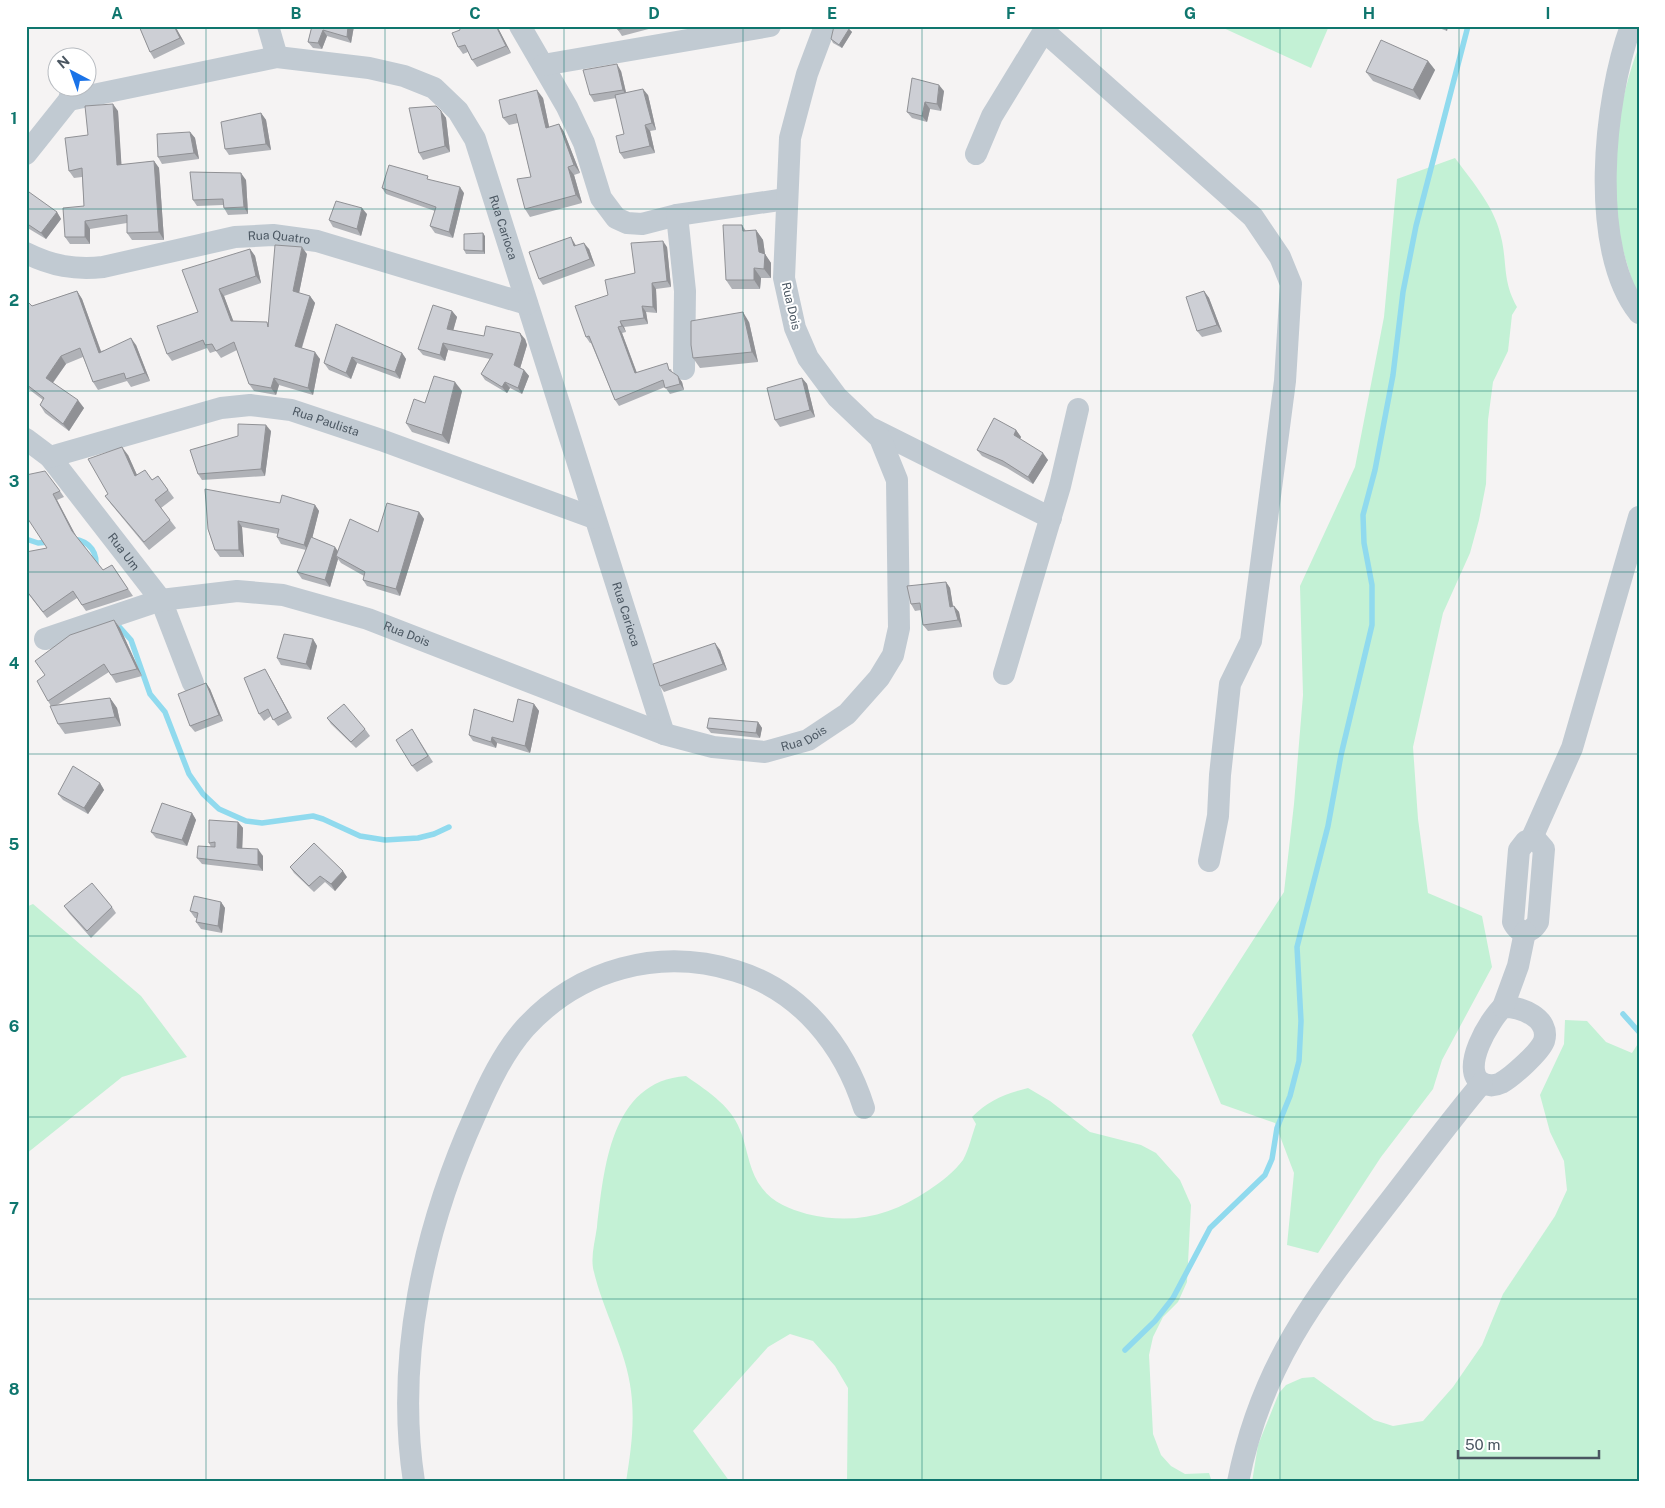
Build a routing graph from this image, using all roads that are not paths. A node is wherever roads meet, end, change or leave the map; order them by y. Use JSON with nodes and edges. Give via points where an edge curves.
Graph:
{"nodes":[{"id":1,"x":268,"y":26,"type":"edge"},
{"id":2,"x":520,"y":26,"type":"edge"},
{"id":3,"x":770,"y":26,"type":"edge"},
{"id":4,"x":825,"y":26,"type":"edge"},
{"id":5,"x":1631,"y":26,"type":"edge"},
{"id":6,"x":1046,"y":29,"type":"edge"},
{"id":7,"x":276,"y":57,"type":"junction"},
{"id":8,"x":543,"y":64,"type":"junction"},
{"id":9,"x":98,"y":89,"type":"edge"},
{"id":10,"x":67,"y":98,"type":"edge"},
{"id":11,"x":26,"y":154,"type":"edge"},
{"id":12,"x":976,"y":154,"type":"dead end"},
{"id":13,"x":786,"y":199,"type":"junction"},
{"id":14,"x":677,"y":215,"type":"junction"},
{"id":15,"x":26,"y":253,"type":"edge"},
{"id":16,"x":527,"y":304,"type":"junction"},
{"id":17,"x":1639,"y":313,"type":"edge"},
{"id":18,"x":684,"y":369,"type":"dead end"},
{"id":19,"x":1078,"y":409,"type":"dead end"},
{"id":20,"x":868,"y":427,"type":"junction"},
{"id":21,"x":26,"y":439,"type":"edge"},
{"id":22,"x":50,"y":457,"type":"junction"},
{"id":23,"x":1639,"y":517,"type":"edge"},
{"id":24,"x":594,"y":518,"type":"junction"},
{"id":25,"x":1051,"y":518,"type":"junction"},
{"id":26,"x":161,"y":600,"type":"junction"},
{"id":27,"x":45,"y":639,"type":"dead end"},
{"id":28,"x":1004,"y":674,"type":"dead end"},
{"id":29,"x":193,"y":683,"type":"dead end"},
{"id":30,"x":664,"y":734,"type":"junction"},
{"id":31,"x":1209,"y":861,"type":"dead end"},
{"id":32,"x":1503,"y":1007,"type":"junction"},
{"id":33,"x":1482,"y":1083,"type":"junction"},
{"id":34,"x":864,"y":1108,"type":"dead end"},
{"id":35,"x":414,"y":1482,"type":"edge"},
{"id":36,"x":1238,"y":1482,"type":"edge"}],
"edges":[{"from":1,"to":7,"type":"street"},
{"from":2,"to":8,"type":"street"},
{"from":3,"to":8,"type":"street"},
{"from":4,"to":13,"type":"street","name":"Rua Dois","via":[[807,74],[790,138]]},
{"from":5,"to":17,"type":"street","via":[[1615,80],[1606,172],[1610,234],[1618,274]]},
{"from":6,"to":12,"type":"street","via":[[992,116]]},
{"from":6,"to":31,"type":"street","via":[[1253,217],[1280,257],[1291,284],[1284,382],[1251,641],[1230,684],[1218,816]]},
{"from":7,"to":9,"type":"street","name":"Rua Carioca"},
{"from":7,"to":16,"type":"street","name":"Rua Carioca","via":[[369,68],[404,76],[434,88],[458,111],[475,140]]},
{"from":8,"to":14,"type":"street","via":[[584,143],[601,198],[609,211],[616,218],[642,224]]},
{"from":10,"to":11,"type":"street","name":"Rua Carioca"},
{"from":13,"to":14,"type":"street"},
{"from":13,"to":20,"type":"street","name":"Rua Dois","via":[[784,278],[795,328],[808,358],[837,397]]},
{"from":14,"to":18,"type":"street","via":[[685,291]]},
{"from":15,"to":16,"type":"street","name":"Rua Quatro","via":[[45,262],[85,268],[103,267],[235,237],[273,235],[317,241]]},
{"from":16,"to":24,"type":"street","name":"Rua Carioca"},
{"from":19,"to":25,"type":"street"},
{"from":20,"to":25,"type":"street"},
{"from":20,"to":30,"type":"street","name":"Rua Dois","via":[[880,438],[897,480],[899,628],[893,655],[879,678],[847,714],[808,740],[786,747],[766,752],[739,750]]},
{"from":21,"to":22,"type":"street","name":"Rua Um"},
{"from":22,"to":24,"type":"street","name":"Rua Paulista","via":[[221,408],[250,405],[290,410]]},
{"from":22,"to":26,"type":"street","name":"Rua Um"},
{"from":23,"to":32,"type":"street","via":[[1572,748],[1531,840],[1537,841],[1544,849],[1538,922],[1531,931],[1525,932],[1518,966]]},
{"from":24,"to":30,"type":"street","name":"Rua Carioca"},
{"from":25,"to":28,"type":"street"},
{"from":26,"to":27,"type":"street","name":"Rua Dois"},
{"from":26,"to":29,"type":"street","name":"Rua Um"},
{"from":26,"to":30,"type":"street","name":"Rua Dois","via":[[237,591],[283,595],[368,619]]},
{"from":32,"to":33,"type":"street","via":[[1495,1015],[1473,1062],[1474,1074]]},
{"from":32,"to":33,"type":"street","via":[[1519,1008],[1533,1015],[1545,1039],[1539,1050],[1501,1083]]},
{"from":33,"to":36,"type":"street","via":[[1305,1314],[1261,1400]]},
{"from":34,"to":35,"type":"street","via":[[847,1064],[820,1026],[785,995],[744,973],[699,962],[652,962],[609,972],[554,1002],[523,1030],[499,1065],[464,1139],[437,1216],[418,1301],[412,1347],[408,1440]]}]}
